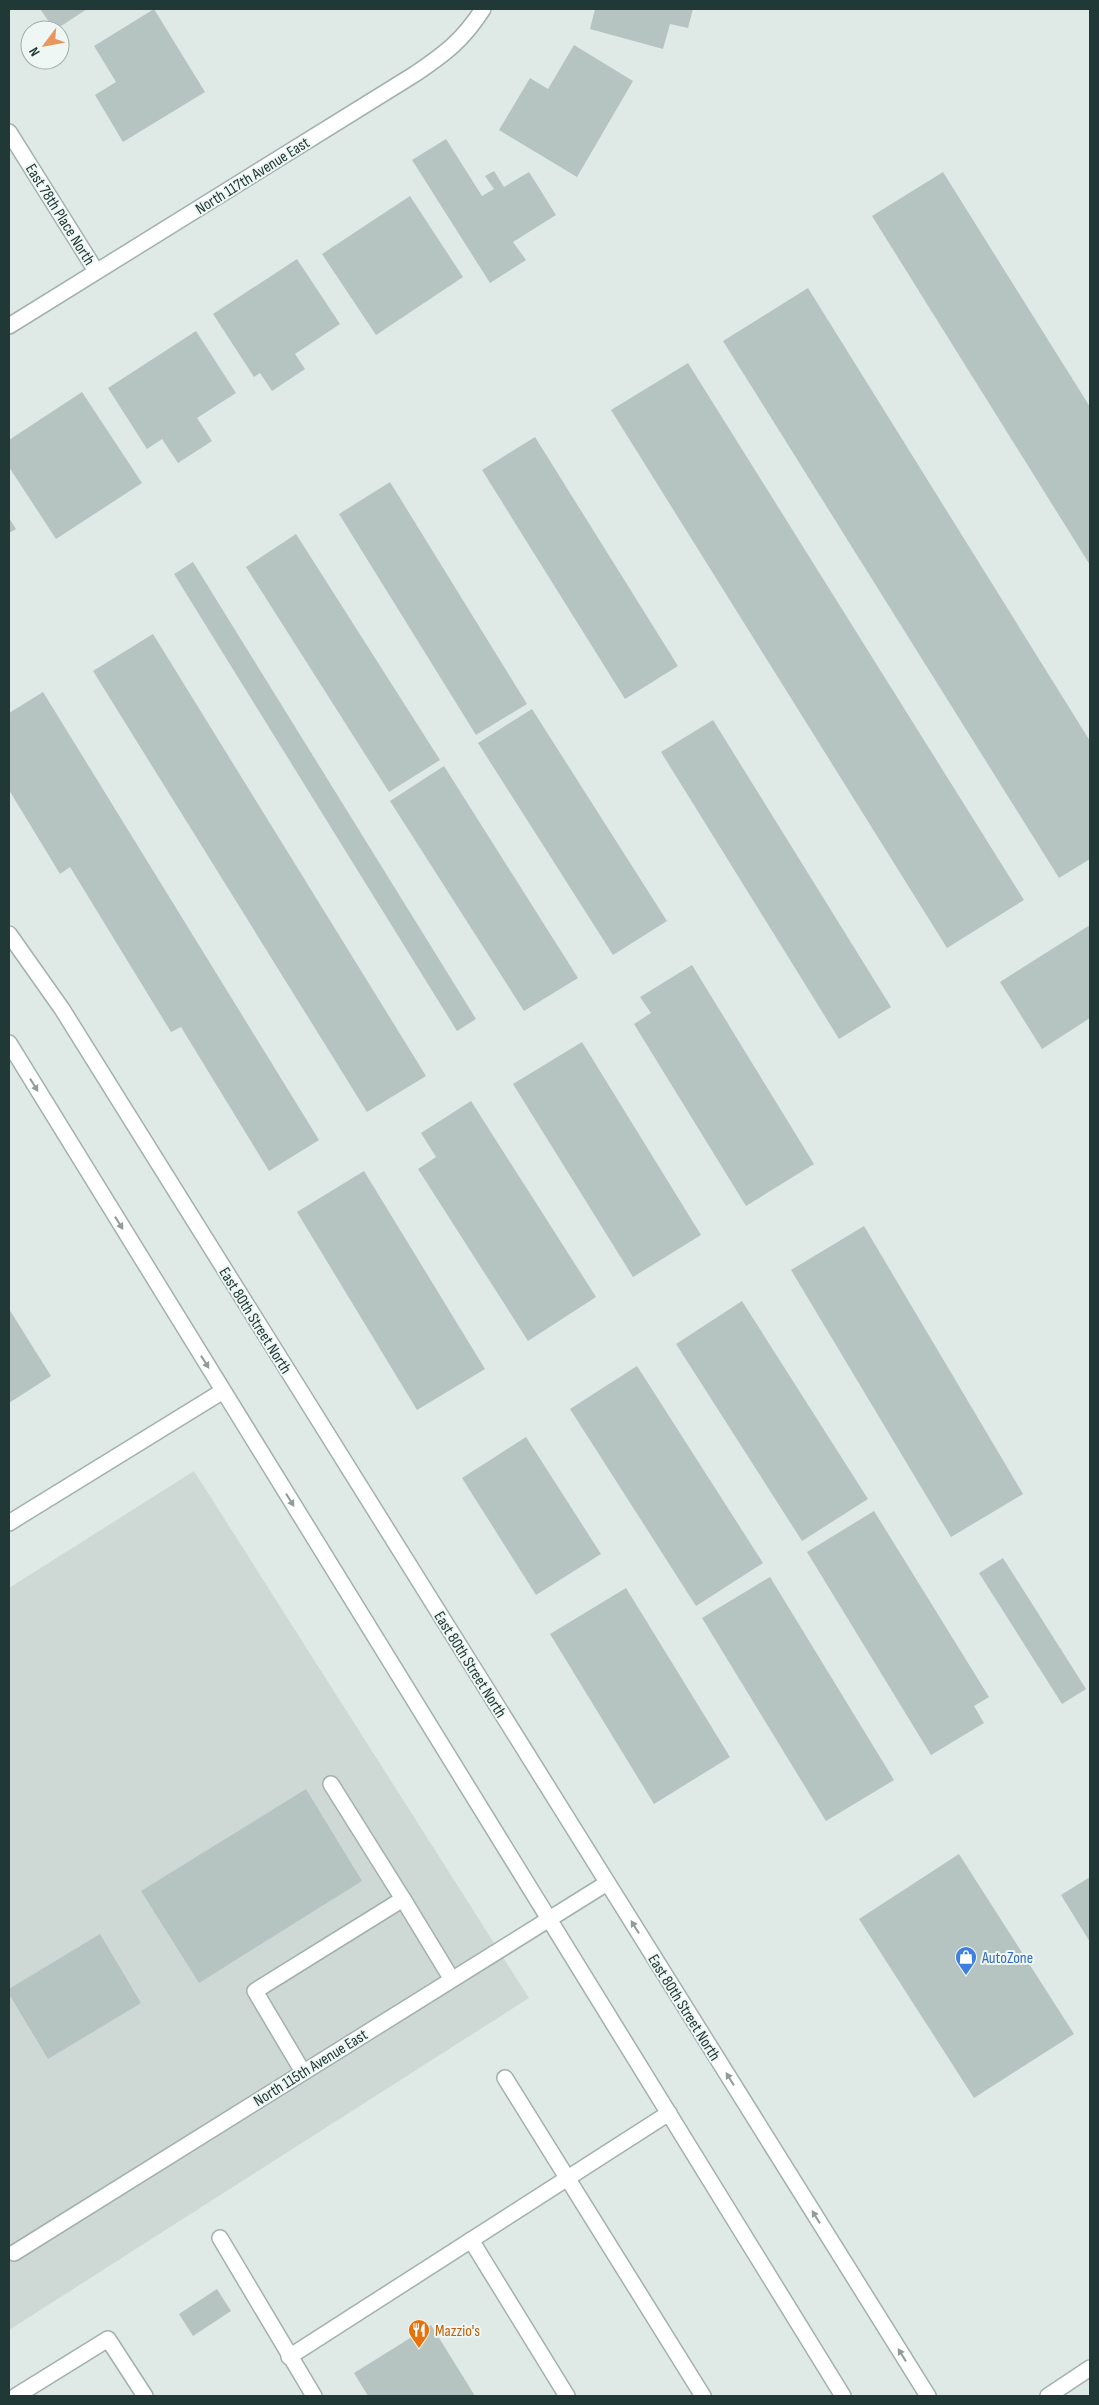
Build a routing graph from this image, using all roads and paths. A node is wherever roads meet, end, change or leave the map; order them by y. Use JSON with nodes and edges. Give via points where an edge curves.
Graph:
{"nodes":[{"id":1,"x":483,"y":9,"type":"edge"},
{"id":2,"x":9,"y":132,"type":"edge"},
{"id":3,"x":96,"y":271,"type":"junction"},
{"id":4,"x":9,"y":326,"type":"edge"},
{"id":5,"x":9,"y":934,"type":"edge"},
{"id":6,"x":9,"y":1043,"type":"edge"},
{"id":7,"x":223,"y":1391,"type":"junction"},
{"id":8,"x":9,"y":1523,"type":"edge"},
{"id":9,"x":331,"y":1784,"type":"dead end"},
{"id":10,"x":608,"y":1883,"type":"junction"},
{"id":11,"x":403,"y":1899,"type":"junction"},
{"id":12,"x":548,"y":1918,"type":"junction"},
{"id":13,"x":452,"y":1978,"type":"junction"},
{"id":14,"x":303,"y":2072,"type":"junction"},
{"id":15,"x":506,"y":2078,"type":"dead end"},
{"id":16,"x":669,"y":2113,"type":"junction"},
{"id":17,"x":566,"y":2178,"type":"junction"},
{"id":18,"x":220,"y":2238,"type":"dead end"},
{"id":19,"x":471,"y":2240,"type":"junction"},
{"id":20,"x":11,"y":2251,"type":"edge"},
{"id":21,"x":289,"y":2357,"type":"junction"},
{"id":22,"x":1090,"y":2368,"type":"edge"},
{"id":23,"x":16,"y":2396,"type":"edge"},
{"id":24,"x":145,"y":2396,"type":"edge"},
{"id":25,"x":314,"y":2396,"type":"edge"},
{"id":26,"x":566,"y":2396,"type":"edge"},
{"id":27,"x":704,"y":2396,"type":"edge"},
{"id":28,"x":844,"y":2396,"type":"edge"},
{"id":29,"x":928,"y":2396,"type":"edge"},
{"id":30,"x":1048,"y":2396,"type":"edge"}],
"edges":[{"from":1,"to":3,"type":"street","name":"North 117th Avenue East","via":[[468,32],[446,53],[415,74]]},
{"from":2,"to":3,"type":"street","name":"East 78th Place North"},
{"from":3,"to":4,"type":"street","name":"North 117th Avenue East"},
{"from":5,"to":10,"type":"street","name":"East 80th Street North","via":[[62,1009]]},
{"from":6,"to":7,"type":"street","one_way":true},
{"from":7,"to":8,"type":"street"},
{"from":7,"to":12,"type":"street","one_way":true},
{"from":9,"to":11,"type":"street"},
{"from":10,"to":12,"type":"street","name":"North 115th Avenue East"},
{"from":29,"to":10,"type":"street","name":"East 80th Street North","one_way":true},
{"from":11,"to":13,"type":"street"},
{"from":11,"to":14,"type":"street","via":[[255,1991]]},
{"from":12,"to":13,"type":"street","name":"North 115th Avenue East"},
{"from":12,"to":16,"type":"street"},
{"from":13,"to":14,"type":"street","name":"North 115th Avenue East"},
{"from":14,"to":20,"type":"street","name":"North 115th Avenue East"},
{"from":15,"to":17,"type":"street"},
{"from":16,"to":17,"type":"street"},
{"from":16,"to":28,"type":"street"},
{"from":17,"to":19,"type":"street"},
{"from":17,"to":27,"type":"street"},
{"from":18,"to":21,"type":"street"},
{"from":19,"to":21,"type":"street"},
{"from":19,"to":26,"type":"street"},
{"from":21,"to":25,"type":"street"},
{"from":22,"to":30,"type":"street"},
{"from":23,"to":24,"type":"street","via":[[108,2339]]}]}
